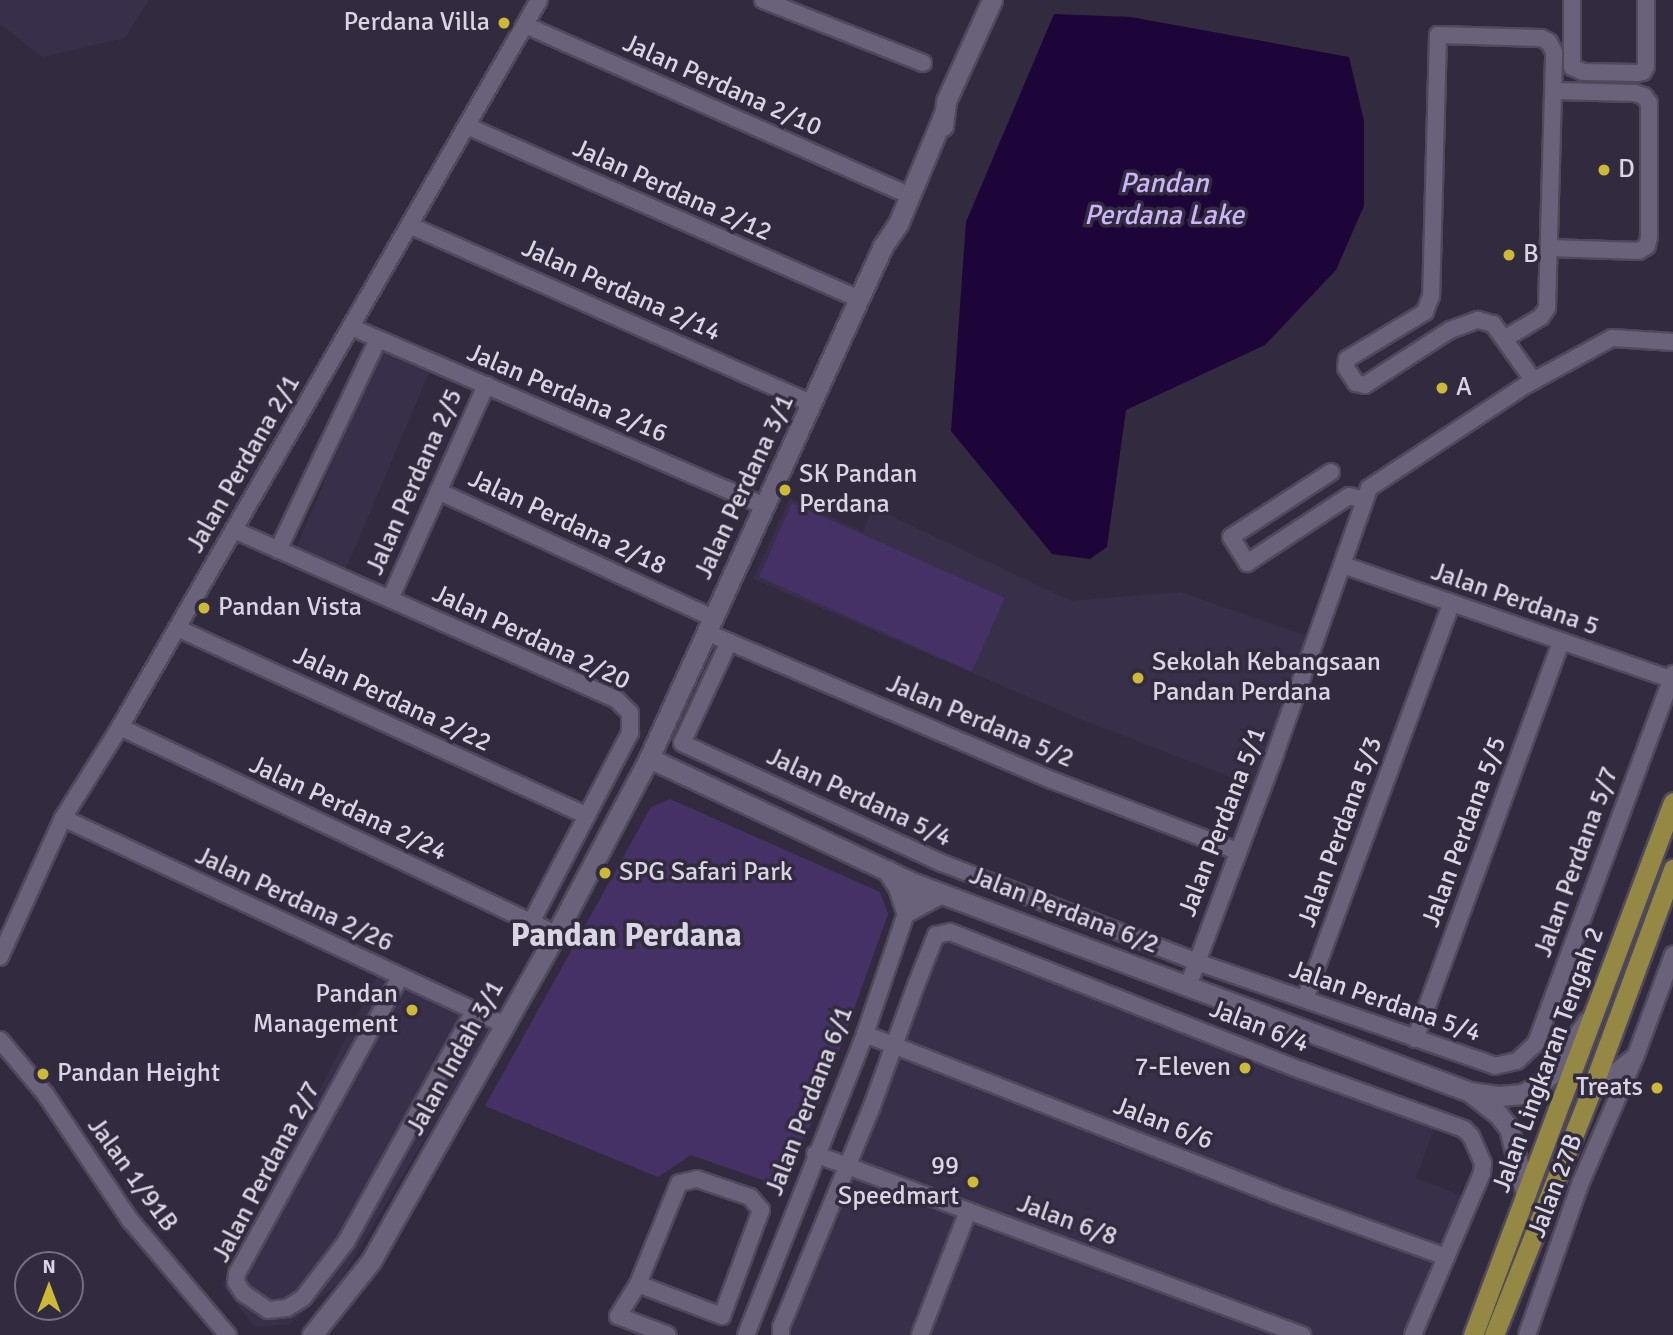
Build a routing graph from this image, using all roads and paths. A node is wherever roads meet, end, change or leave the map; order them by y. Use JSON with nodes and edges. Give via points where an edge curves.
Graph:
{"nodes":[{"id":1,"x":540,"y":0,"type":"edge"},
{"id":2,"x":764,"y":0,"type":"edge"},
{"id":3,"x":992,"y":0,"type":"edge"},
{"id":4,"x":1572,"y":0,"type":"edge"},
{"id":5,"x":1646,"y":0,"type":"edge"},
{"id":6,"x":525,"y":25,"type":"junction"},
{"id":7,"x":923,"y":63,"type":"dead end"},
{"id":8,"x":1555,"y":91,"type":"junction"},
{"id":9,"x":945,"y":107,"type":"junction"},
{"id":10,"x":467,"y":126,"type":"junction"},
{"id":11,"x":900,"y":191,"type":"junction"},
{"id":12,"x":409,"y":226,"type":"junction"},
{"id":13,"x":893,"y":231,"type":"junction"},
{"id":14,"x":1550,"y":248,"type":"junction"},
{"id":15,"x":859,"y":299,"type":"junction"},
{"id":16,"x":351,"y":327,"type":"junction"},
{"id":17,"x":378,"y":339,"type":"junction"},
{"id":18,"x":1673,"y":342,"type":"edge"},
{"id":19,"x":1509,"y":346,"type":"junction"},
{"id":20,"x":1530,"y":383,"type":"junction"},
{"id":21,"x":486,"y":385,"type":"junction"},
{"id":22,"x":813,"y":404,"type":"junction"},
{"id":23,"x":1331,"y":472,"type":"dead end"},
{"id":24,"x":439,"y":491,"type":"junction"},
{"id":25,"x":1365,"y":500,"type":"junction"},
{"id":26,"x":1339,"y":503,"type":"junction"},
{"id":27,"x":764,"y":506,"type":"junction"},
{"id":28,"x":1359,"y":516,"type":"junction"},
{"id":29,"x":234,"y":530,"type":"junction"},
{"id":30,"x":278,"y":550,"type":"junction"},
{"id":31,"x":1343,"y":565,"type":"junction"},
{"id":32,"x":390,"y":599,"type":"junction"},
{"id":33,"x":1451,"y":604,"type":"junction"},
{"id":34,"x":709,"y":625,"type":"junction"},
{"id":35,"x":177,"y":628,"type":"junction"},
{"id":36,"x":729,"y":642,"type":"junction"},
{"id":37,"x":1561,"y":642,"type":"junction"},
{"id":38,"x":1672,"y":677,"type":"edge"},
{"id":39,"x":120,"y":727,"type":"junction"},
{"id":40,"x":649,"y":758,"type":"junction"},
{"id":41,"x":1673,"y":802,"type":"edge"},
{"id":42,"x":587,"y":817,"type":"junction"},
{"id":43,"x":63,"y":818,"type":"junction"},
{"id":44,"x":1237,"y":850,"type":"junction"},
{"id":45,"x":1673,"y":869,"type":"edge"},
{"id":46,"x":887,"y":870,"type":"junction"},
{"id":47,"x":916,"y":884,"type":"junction"},
{"id":48,"x":941,"y":893,"type":"junction"},
{"id":49,"x":906,"y":912,"type":"junction"},
{"id":50,"x":531,"y":922,"type":"junction"},
{"id":51,"x":555,"y":934,"type":"junction"},
{"id":52,"x":1673,"y":955,"type":"edge"},
{"id":53,"x":0,"y":957,"type":"edge"},
{"id":54,"x":1197,"y":962,"type":"junction"},
{"id":55,"x":400,"y":977,"type":"junction"},
{"id":56,"x":1188,"y":986,"type":"junction"},
{"id":57,"x":1305,"y":999,"type":"junction"},
{"id":58,"x":1595,"y":1010,"type":"junction"},
{"id":59,"x":474,"y":1011,"type":"junction"},
{"id":60,"x":505,"y":1025,"type":"junction"},
{"id":61,"x":865,"y":1034,"type":"junction"},
{"id":62,"x":1415,"y":1039,"type":"junction"},
{"id":63,"x":892,"y":1044,"type":"junction"},
{"id":64,"x":2,"y":1046,"type":"edge"},
{"id":65,"x":1636,"y":1055,"type":"junction"},
{"id":66,"x":1517,"y":1060,"type":"joint"},
{"id":67,"x":1470,"y":1091,"type":"junction"},
{"id":68,"x":1591,"y":1091,"type":"junction"},
{"id":69,"x":815,"y":1154,"type":"junction"},
{"id":70,"x":847,"y":1167,"type":"junction"},
{"id":71,"x":1526,"y":1195,"type":"junction"},
{"id":72,"x":968,"y":1211,"type":"junction"},
{"id":73,"x":1446,"y":1257,"type":"junction"},
{"id":74,"x":638,"y":1284,"type":"junction"},
{"id":75,"x":228,"y":1335,"type":"edge"},
{"id":76,"x":312,"y":1335,"type":"edge"},
{"id":77,"x":668,"y":1335,"type":"edge"},
{"id":78,"x":746,"y":1335,"type":"edge"},
{"id":79,"x":781,"y":1335,"type":"edge"},
{"id":80,"x":920,"y":1335,"type":"edge"},
{"id":81,"x":1302,"y":1335,"type":"edge"},
{"id":82,"x":1413,"y":1335,"type":"edge"},
{"id":83,"x":1473,"y":1335,"type":"edge"},
{"id":84,"x":1494,"y":1335,"type":"edge"},
{"id":85,"x":1527,"y":1335,"type":"edge"}],
"edges":[{"from":1,"to":6,"type":"street","name":"Jalan Perdana 2/1"},
{"from":2,"to":7,"type":"street"},
{"from":3,"to":9,"type":"street","name":"Jalan Perdana 3/1"},
{"from":4,"to":5,"type":"street","via":[[1571,62],[1583,72],[1645,70]]},
{"from":6,"to":10,"type":"street","name":"Jalan Perdana 2/1"},
{"from":6,"to":11,"type":"street","name":"Jalan Perdana 2/10"},
{"from":8,"to":14,"type":"street"},
{"from":8,"to":14,"type":"street","via":[[1635,93],[1649,103],[1649,237],[1647,246],[1639,251]]},
{"from":8,"to":19,"type":"street","via":[[1554,52],[1541,38],[1438,36],[1429,303],[1425,312],[1348,359],[1346,368],[1356,383],[1365,384],[1465,322],[1487,320]]},
{"from":9,"to":11,"type":"street","name":"Jalan Perdana 3/1","via":[[936,109]]},
{"from":9,"to":13,"type":"street","name":"Jalan Perdana 3/1","via":[[942,136],[911,215]]},
{"from":10,"to":12,"type":"street","name":"Jalan Perdana 2/1"},
{"from":10,"to":15,"type":"street","name":"Jalan Perdana 2/12"},
{"from":11,"to":13,"type":"street","name":"Jalan Perdana 3/1","via":[[888,220]]},
{"from":12,"to":16,"type":"street","name":"Jalan Perdana 2/1"},
{"from":12,"to":22,"type":"street","name":"Jalan Perdana 2/14"},
{"from":13,"to":15,"type":"street","name":"Jalan Perdana 3/1"},
{"from":14,"to":19,"type":"street","via":[[1547,308]]},
{"from":15,"to":22,"type":"street","name":"Jalan Perdana 3/1"},
{"from":16,"to":17,"type":"street","name":"Jalan Perdana 2/16"},
{"from":16,"to":29,"type":"street","name":"Jalan Perdana 2/1"},
{"from":17,"to":21,"type":"street","name":"Jalan Perdana 2/16"},
{"from":17,"to":30,"type":"street"},
{"from":18,"to":20,"type":"street","name":"Jalan Perdana 5/1","via":[[1612,338]]},
{"from":19,"to":20,"type":"street","via":[[1512,361]]},
{"from":20,"to":25,"type":"street","name":"Jalan Perdana 5/1","via":[[1369,488]]},
{"from":21,"to":24,"type":"street","name":"Jalan Perdana 2/5"},
{"from":21,"to":27,"type":"street","name":"Jalan Perdana 2/16"},
{"from":22,"to":27,"type":"street","name":"Jalan Perdana 3/1"},
{"from":23,"to":26,"type":"street","via":[[1231,537],[1247,563]]},
{"from":24,"to":32,"type":"street","name":"Jalan Perdana 2/5"},
{"from":24,"to":34,"type":"street","name":"Jalan Perdana 2/18"},
{"from":25,"to":26,"type":"street","via":[[1349,496]]},
{"from":25,"to":28,"type":"street","name":"Jalan Perdana 5/1"},
{"from":26,"to":28,"type":"street"},
{"from":27,"to":34,"type":"street","name":"Jalan Perdana 3/1"},
{"from":28,"to":31,"type":"street","name":"Jalan Perdana 5/1"},
{"from":29,"to":30,"type":"street","name":"Jalan Perdana 2/20"},
{"from":29,"to":35,"type":"street","name":"Jalan Perdana 2/1"},
{"from":30,"to":32,"type":"street","name":"Jalan Perdana 2/20"},
{"from":31,"to":33,"type":"street","name":"Jalan Perdana 5"},
{"from":31,"to":44,"type":"street","name":"Jalan Perdana 5/1"},
{"from":32,"to":42,"type":"street","name":"Jalan Perdana 2/20","via":[[616,699],[630,713],[630,733]]},
{"from":33,"to":37,"type":"street","name":"Jalan Perdana 5"},
{"from":33,"to":57,"type":"street","name":"Jalan Perdana 5/3"},
{"from":34,"to":36,"type":"street","name":"Jalan Perdana 5/2"},
{"from":34,"to":40,"type":"street","name":"Jalan Perdana 3/1"},
{"from":35,"to":39,"type":"street","name":"Jalan Perdana 2/1"},
{"from":35,"to":42,"type":"street","name":"Jalan Perdana 2/22"},
{"from":36,"to":44,"type":"street","name":"Jalan Perdana 5/2","via":[[1052,780]]},
{"from":36,"to":54,"type":"street","name":"Jalan Perdana 5/4","via":[[682,743],[942,863]]},
{"from":37,"to":38,"type":"street","name":"Jalan Perdana 5"},
{"from":37,"to":62,"type":"street","name":"Jalan Perdana 5/5"},
{"from":38,"to":66,"type":"street","name":"Jalan Perdana 5/7","via":[[1536,1043]]},
{"from":39,"to":43,"type":"street","name":"Jalan Perdana 2/1"},
{"from":39,"to":50,"type":"street","name":"Jalan Perdana 2/24"},
{"from":40,"to":46,"type":"street","name":"Jalan Perdana 6/2"},
{"from":40,"to":51,"type":"street","name":"Jalan Indah 3/1"},
{"from":41,"to":58,"type":"highway","name":"Jalan Lingkaran Tengah 2"},
{"from":42,"to":50,"type":"street","name":"Jalan Perdana 2/20"},
{"from":43,"to":53,"type":"street","name":"Jalan Perdana 2/1"},
{"from":43,"to":55,"type":"street","name":"Jalan Perdana 2/26"},
{"from":44,"to":54,"type":"street","name":"Jalan Perdana 5/1"},
{"from":45,"to":68,"type":"highway","name":"Jalan Lingkaran Tengah 2"},
{"from":46,"to":47,"type":"street","name":"Jalan Perdana 6/2"},
{"from":46,"to":49,"type":"street"},
{"from":47,"to":48,"type":"street","name":"Jalan Perdana 6/2"},
{"from":47,"to":49,"type":"street","name":"Jalan Perdana 6/1"},
{"from":48,"to":49,"type":"street"},
{"from":48,"to":56,"type":"street","name":"Jalan Perdana 6/2"},
{"from":49,"to":61,"type":"street","name":"Jalan Perdana 6/1"},
{"from":50,"to":51,"type":"street","name":"Jalan Perdana 2/24"},
{"from":51,"to":60,"type":"street","name":"Jalan Indah 3/1"},
{"from":52,"to":65,"type":"street","name":"Jalan 27B"},
{"from":54,"to":56,"type":"street","name":"Jalan Perdana 5/1"},
{"from":54,"to":57,"type":"street","name":"Jalan Perdana 5/4"},
{"from":55,"to":59,"type":"street","name":"Jalan Perdana 2/26"},
{"from":55,"to":59,"type":"street","name":"Jalan Perdana 2/7","via":[[237,1273],[236,1282],[243,1293],[268,1310],[287,1308],[303,1298],[346,1242]]},
{"from":56,"to":67,"type":"street","name":"Jalan Perdana 6/2"},
{"from":57,"to":62,"type":"street","name":"Jalan Perdana 5/4"},
{"from":58,"to":67,"type":"street","name":"Jalan Perdana 6/2","via":[[1538,1086],[1522,1094],[1500,1096]]},
{"from":58,"to":71,"type":"highway","name":"Jalan Lingkaran Tengah 2"},
{"from":59,"to":60,"type":"street","name":"Jalan Perdana 2/26"},
{"from":60,"to":76,"type":"street","name":"Jalan Indah 3/1","via":[[371,1261]]},
{"from":61,"to":63,"type":"street","name":"Jalan 6/6"},
{"from":61,"to":69,"type":"street","name":"Jalan Perdana 6/1"},
{"from":62,"to":66,"type":"street","name":"Jalan Perdana 5/4","via":[[1494,1066]]},
{"from":63,"to":70,"type":"street"},
{"from":63,"to":73,"type":"street","name":"Jalan 6/6"},
{"from":63,"to":73,"type":"street","name":"Jalan 6/4","via":[[936,935],[950,932],[1464,1129],[1483,1163],[1482,1173]]},
{"from":64,"to":75,"type":"street","name":"Jalan 1/91B","via":[[47,1096],[130,1220]]},
{"from":65,"to":68,"type":"street"},
{"from":65,"to":85,"type":"street","name":"Jalan 27B","via":[[1581,1182]]},
{"from":67,"to":71,"type":"street","name":"Jalan Perdana 6/2","via":[[1509,1128]]},
{"from":68,"to":84,"type":"highway","name":"Jalan Lingkaran Tengah 2"},
{"from":69,"to":70,"type":"street","name":"Jalan 6/8"},
{"from":69,"to":78,"type":"street","name":"Jalan Perdana 6/1"},
{"from":70,"to":72,"type":"street","name":"Jalan 6/8"},
{"from":70,"to":79,"type":"street","via":[[780,1327]]},
{"from":71,"to":83,"type":"highway","name":"Jalan Lingkaran Tengah 2"},
{"from":72,"to":80,"type":"street"},
{"from":72,"to":81,"type":"street","name":"Jalan 6/8"},
{"from":73,"to":82,"type":"street","name":"Jalan 6/4"},
{"from":74,"to":74,"type":"street","via":[[679,1183],[697,1178],[750,1197],[761,1210],[722,1316]]},
{"from":74,"to":77,"type":"street","via":[[618,1316]]}]}
